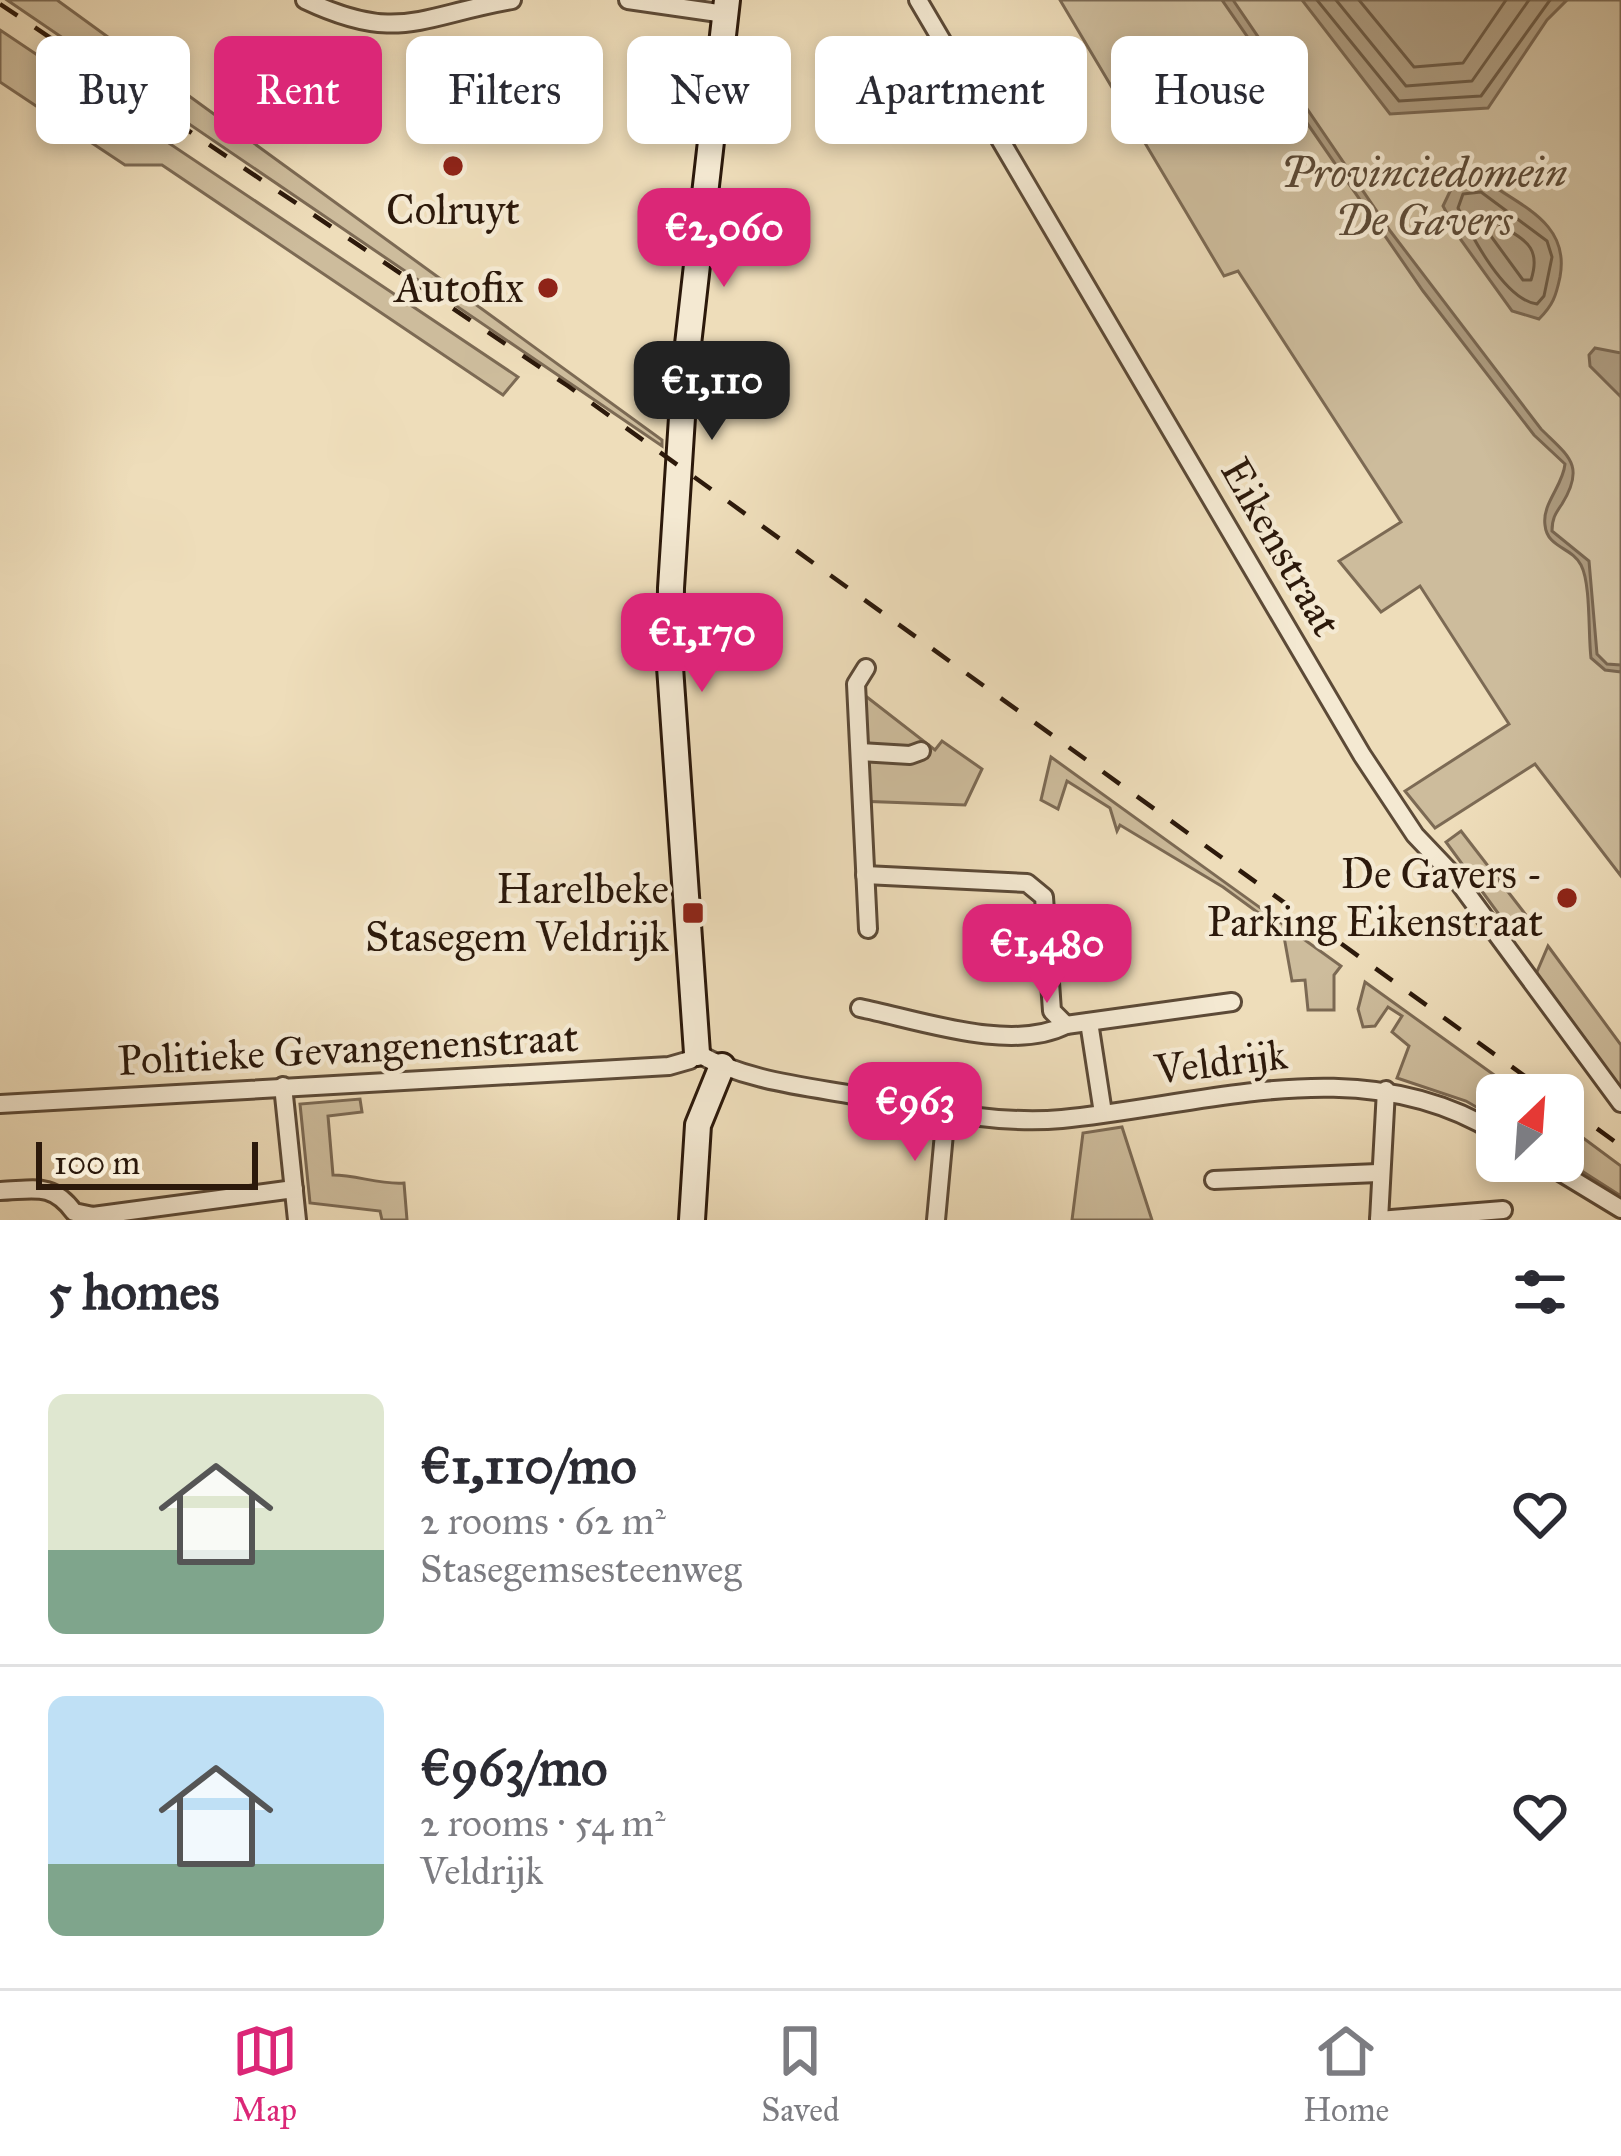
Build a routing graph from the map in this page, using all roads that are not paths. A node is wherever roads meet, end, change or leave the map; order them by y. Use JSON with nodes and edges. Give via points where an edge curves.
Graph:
{"nodes":[{"id":1,"x":305,"y":0,"type":"edge"},
{"id":2,"x":512,"y":0,"type":"edge"},
{"id":3,"x":628,"y":0,"type":"edge"},
{"id":4,"x":918,"y":0,"type":"edge"},
{"id":5,"x":726,"y":7,"type":"edge"},
{"id":6,"x":866,"y":668,"type":"dead end"},
{"id":7,"x":921,"y":751,"type":"dead end"},
{"id":8,"x":860,"y":752,"type":"junction"},
{"id":9,"x":866,"y":875,"type":"junction"},
{"id":10,"x":868,"y":929,"type":"dead end"},
{"id":11,"x":1232,"y":1002,"type":"dead end"},
{"id":12,"x":860,"y":1008,"type":"dead end"},
{"id":13,"x":1090,"y":1022,"type":"junction"},
{"id":14,"x":1066,"y":1025,"type":"junction"},
{"id":15,"x":697,"y":1053,"type":"junction"},
{"id":16,"x":722,"y":1066,"type":"junction"},
{"id":17,"x":284,"y":1085,"type":"junction"},
{"id":18,"x":1386,"y":1090,"type":"junction"},
{"id":19,"x":1621,"y":1103,"type":"edge"},
{"id":20,"x":0,"y":1104,"type":"edge"},
{"id":21,"x":946,"y":1112,"type":"junction"},
{"id":22,"x":1103,"y":1113,"type":"junction"},
{"id":23,"x":1476,"y":1123,"type":"edge"},
{"id":24,"x":1378,"y":1173,"type":"junction"},
{"id":25,"x":1214,"y":1180,"type":"dead end"},
{"id":26,"x":1577,"y":1182,"type":"edge"},
{"id":27,"x":294,"y":1189,"type":"junction"},
{"id":28,"x":0,"y":1191,"type":"edge"},
{"id":29,"x":1621,"y":1209,"type":"edge"},
{"id":30,"x":1503,"y":1210,"type":"dead end"},
{"id":31,"x":297,"y":1220,"type":"edge"},
{"id":32,"x":692,"y":1220,"type":"edge"},
{"id":33,"x":936,"y":1220,"type":"edge"},
{"id":34,"x":1379,"y":1220,"type":"edge"}],
"edges":[{"from":1,"to":2,"type":"street","via":[[392,26]]},
{"from":3,"to":5,"type":"street"},
{"from":4,"to":19,"type":"street","name":"Eikenstraat","via":[[1362,755]]},
{"from":5,"to":15,"type":"street","via":[[670,588]]},
{"from":6,"to":8,"type":"street","via":[[856,684]]},
{"from":7,"to":8,"type":"street"},
{"from":8,"to":9,"type":"street"},
{"from":9,"to":10,"type":"street"},
{"from":9,"to":14,"type":"street","via":[[1036,888],[1044,898],[1052,1011]]},
{"from":11,"to":13,"type":"street"},
{"from":12,"to":14,"type":"street","via":[[1000,1036]]},
{"from":13,"to":14,"type":"street"},
{"from":13,"to":22,"type":"street"},
{"from":15,"to":16,"type":"street","name":"Veldrijk"},
{"from":15,"to":17,"type":"street","name":"Politieke Gevangenenstraat","via":[[669,1066]]},
{"from":16,"to":21,"type":"street","name":"Veldrijk"},
{"from":16,"to":32,"type":"street","via":[[698,1125]]},
{"from":17,"to":20,"type":"street","name":"Politieke Gevangenenstraat"},
{"from":17,"to":27,"type":"street"},
{"from":18,"to":22,"type":"street","name":"Veldrijk","via":[[1293,1088]]},
{"from":18,"to":23,"type":"street","name":"Veldrijk"},
{"from":18,"to":24,"type":"street"},
{"from":21,"to":22,"type":"street","name":"Veldrijk","via":[[1021,1121]]},
{"from":21,"to":33,"type":"street"},
{"from":24,"to":25,"type":"street"},
{"from":24,"to":34,"type":"street"},
{"from":26,"to":29,"type":"street"},
{"from":27,"to":28,"type":"street","via":[[93,1216],[74,1212],[49,1189]]},
{"from":27,"to":31,"type":"street"},
{"from":30,"to":34,"type":"street"}]}
